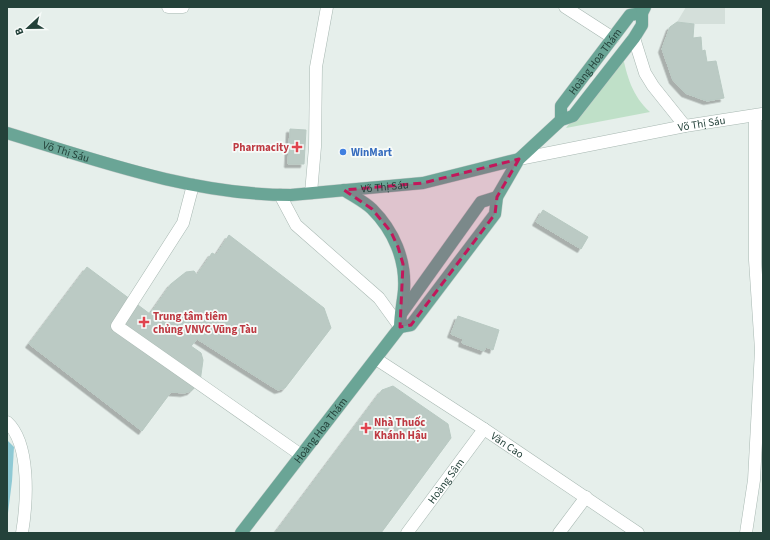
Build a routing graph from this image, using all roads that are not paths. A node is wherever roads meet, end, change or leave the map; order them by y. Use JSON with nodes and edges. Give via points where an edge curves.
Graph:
{"nodes":[{"id":1,"x":168,"y":7,"type":"edge"},
{"id":2,"x":183,"y":7,"type":"edge"},
{"id":3,"x":327,"y":7,"type":"edge"},
{"id":4,"x":565,"y":7,"type":"edge"},
{"id":5,"x":644,"y":10,"type":"edge"},
{"id":6,"x":613,"y":38,"type":"junction"},
{"id":7,"x":634,"y":38,"type":"junction"},
{"id":8,"x":759,"y":115,"type":"edge"},
{"id":9,"x":561,"y":120,"type":"junction"},
{"id":10,"x":685,"y":126,"type":"junction"},
{"id":11,"x":7,"y":133,"type":"edge"},
{"id":12,"x":519,"y":160,"type":"junction"},
{"id":13,"x":193,"y":185,"type":"junction"},
{"id":14,"x":344,"y":190,"type":"junction"},
{"id":15,"x":311,"y":193,"type":"junction"},
{"id":16,"x":280,"y":195,"type":"junction"},
{"id":17,"x":497,"y":197,"type":"junction"},
{"id":18,"x":400,"y":321,"type":"junction"},
{"id":19,"x":762,"y":350,"type":"edge"},
{"id":20,"x":376,"y":359,"type":"junction"},
{"id":21,"x":7,"y":422,"type":"edge"},
{"id":22,"x":484,"y":429,"type":"junction"},
{"id":23,"x":301,"y":455,"type":"junction"},
{"id":24,"x":759,"y":480,"type":"edge"},
{"id":25,"x":586,"y":497,"type":"junction"},
{"id":26,"x":22,"y":533,"type":"edge"},
{"id":27,"x":241,"y":533,"type":"edge"},
{"id":28,"x":407,"y":533,"type":"edge"},
{"id":29,"x":559,"y":533,"type":"edge"},
{"id":30,"x":638,"y":533,"type":"edge"},
{"id":31,"x":746,"y":533,"type":"edge"}],
"edges":[{"from":1,"to":2,"type":"street"},
{"from":3,"to":15,"type":"street","via":[[316,67],[315,147]]},
{"from":4,"to":6,"type":"street"},
{"from":5,"to":6,"type":"main road","name":"Hoàng Hoa Thám","via":[[630,15]]},
{"from":5,"to":7,"type":"main road","name":"Hoàng Hoa Thám","via":[[642,25]]},
{"from":6,"to":9,"type":"main road","name":"Hoàng Hoa Thám","via":[[561,106]]},
{"from":7,"to":9,"type":"main road","name":"Hoàng Hoa Thám","via":[[573,116]]},
{"from":7,"to":10,"type":"street","via":[[645,73]]},
{"from":8,"to":10,"type":"street","name":"Võ Thị Sáu"},
{"from":8,"to":19,"type":"street","via":[[755,260]]},
{"from":9,"to":12,"type":"main road","name":"Hoàng Hoa Thám"},
{"from":10,"to":12,"type":"street","name":"Võ Thị Sáu"},
{"from":11,"to":13,"type":"main road","name":"Võ Thị Sáu","via":[[102,162]]},
{"from":12,"to":14,"type":"main road","name":"Võ Thị Sáu","via":[[423,183]]},
{"from":12,"to":17,"type":"main road","name":"Hoàng Hoa Thám"},
{"from":13,"to":16,"type":"main road","name":"Võ Thị Sáu","via":[[221,191]]},
{"from":13,"to":23,"type":"street","via":[[183,223],[117,326]]},
{"from":14,"to":15,"type":"main road","name":"Võ Thị Sáu"},
{"from":14,"to":18,"type":"main road","via":[[372,209],[391,232],[398,247],[403,264],[404,289]]},
{"from":15,"to":16,"type":"main road","name":"Võ Thị Sáu"},
{"from":16,"to":18,"type":"street","via":[[296,225],[379,298]]},
{"from":17,"to":18,"type":"main road","name":"Hoàng Hoa Thám","via":[[481,202]]},
{"from":17,"to":18,"type":"main road","name":"Hoàng Hoa Thám","via":[[495,214],[411,325]]},
{"from":18,"to":20,"type":"main road","name":"Hoàng Hoa Thám"},
{"from":19,"to":24,"type":"street"},
{"from":20,"to":22,"type":"street","name":"Văn Cao"},
{"from":20,"to":23,"type":"main road","name":"Hoàng Hoa Thám"},
{"from":21,"to":26,"type":"street","via":[[15,429],[25,469],[26,509]]},
{"from":22,"to":25,"type":"street","name":"Văn Cao"},
{"from":22,"to":28,"type":"street","name":"Hoàng Sâm"},
{"from":23,"to":27,"type":"main road","name":"Hoàng Hoa Thám"},
{"from":24,"to":31,"type":"street"},
{"from":25,"to":29,"type":"street"},
{"from":25,"to":30,"type":"street","name":"Văn Cao"}]}
